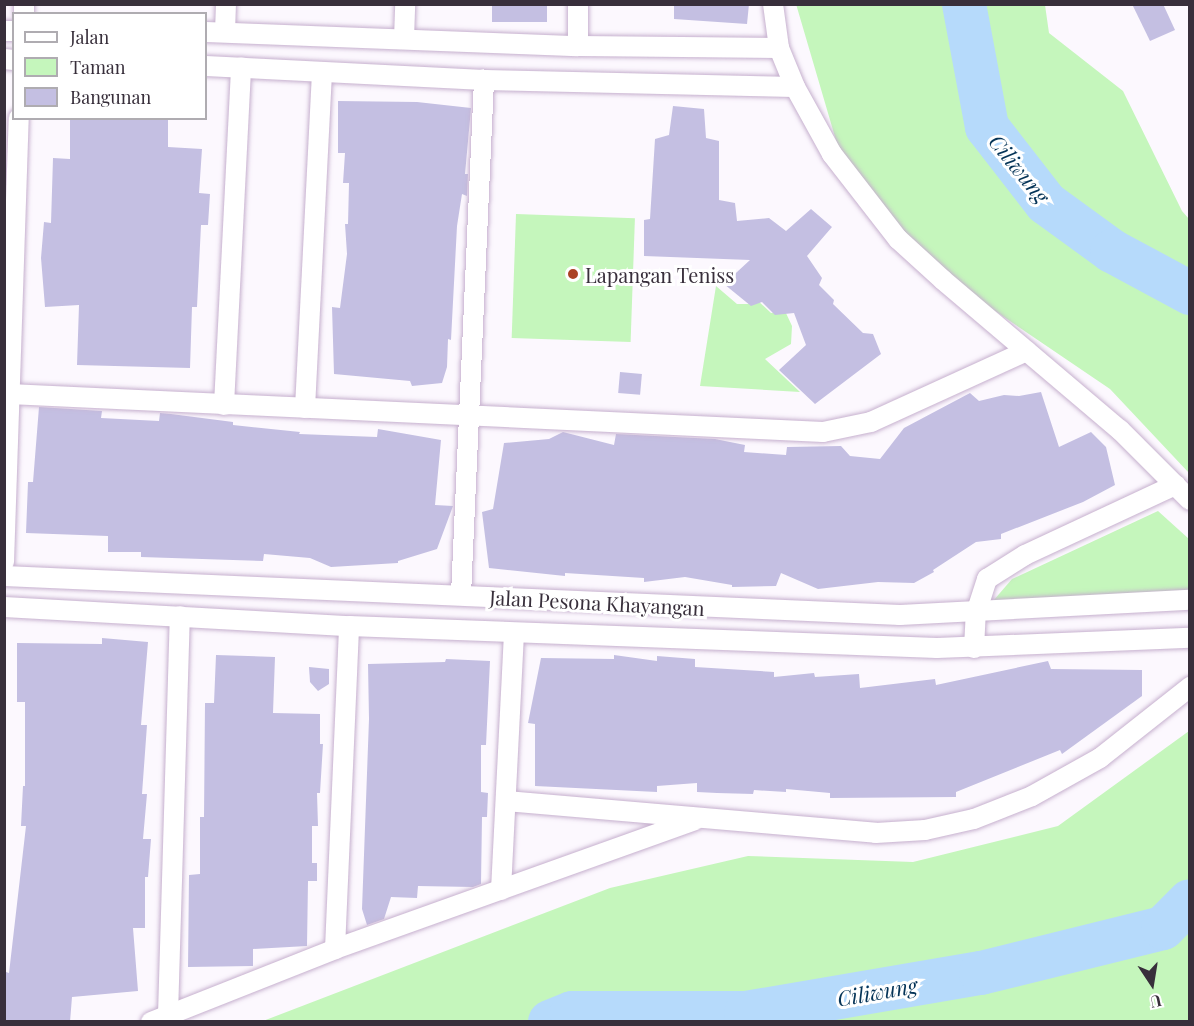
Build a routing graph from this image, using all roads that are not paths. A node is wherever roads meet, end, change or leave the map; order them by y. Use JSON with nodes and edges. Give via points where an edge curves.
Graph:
{"nodes":[{"id":1,"x":226,"y":4,"type":"edge"},
{"id":2,"x":405,"y":4,"type":"edge"},
{"id":3,"x":578,"y":4,"type":"edge"},
{"id":4,"x":773,"y":4,"type":"edge"},
{"id":5,"x":215,"y":32,"type":"edge"},
{"id":6,"x":404,"y":39,"type":"junction"},
{"id":7,"x":578,"y":46,"type":"junction"},
{"id":8,"x":779,"y":48,"type":"junction"},
{"id":9,"x":207,"y":66,"type":"edge"},
{"id":10,"x":241,"y":67,"type":"junction"},
{"id":11,"x":322,"y":72,"type":"junction"},
{"id":12,"x":484,"y":80,"type":"junction"},
{"id":13,"x":795,"y":87,"type":"junction"},
{"id":14,"x":19,"y":120,"type":"edge"},
{"id":15,"x":1027,"y":351,"type":"junction"},
{"id":16,"x":9,"y":394,"type":"junction"},
{"id":17,"x":224,"y":405,"type":"junction"},
{"id":18,"x":305,"y":408,"type":"junction"},
{"id":19,"x":470,"y":415,"type":"junction"},
{"id":20,"x":1175,"y":485,"type":"junction"},
{"id":21,"x":1190,"y":500,"type":"edge"},
{"id":22,"x":4,"y":562,"type":"edge"},
{"id":23,"x":4,"y":576,"type":"edge"},
{"id":24,"x":313,"y":590,"type":"junction"},
{"id":25,"x":461,"y":595,"type":"junction"},
{"id":26,"x":1190,"y":600,"type":"edge"},
{"id":27,"x":4,"y":607,"type":"edge"},
{"id":28,"x":976,"y":613,"type":"junction"},
{"id":29,"x":180,"y":616,"type":"junction"},
{"id":30,"x":312,"y":623,"type":"junction"},
{"id":31,"x":349,"y":626,"type":"junction"},
{"id":32,"x":514,"y":633,"type":"junction"},
{"id":33,"x":1190,"y":638,"type":"edge"},
{"id":34,"x":974,"y":648,"type":"junction"},
{"id":35,"x":1190,"y":687,"type":"edge"},
{"id":36,"x":506,"y":801,"type":"junction"},
{"id":37,"x":701,"y":818,"type":"junction"},
{"id":38,"x":501,"y":890,"type":"junction"},
{"id":39,"x":335,"y":949,"type":"junction"},
{"id":40,"x":160,"y":1018,"type":"edge"}],
"edges":[{"from":1,"to":5,"type":"street"},
{"from":2,"to":6,"type":"street"},
{"from":3,"to":7,"type":"street"},
{"from":4,"to":8,"type":"street"},
{"from":5,"to":6,"type":"street"},
{"from":6,"to":7,"type":"street"},
{"from":7,"to":8,"type":"street"},
{"from":8,"to":13,"type":"street"},
{"from":9,"to":10,"type":"street"},
{"from":10,"to":11,"type":"street"},
{"from":10,"to":17,"type":"street"},
{"from":11,"to":12,"type":"street"},
{"from":11,"to":18,"type":"street"},
{"from":12,"to":13,"type":"street"},
{"from":12,"to":19,"type":"street"},
{"from":13,"to":15,"type":"street","via":[[832,154],[898,239]]},
{"from":14,"to":16,"type":"street"},
{"from":15,"to":19,"type":"street","via":[[871,422],[823,432]]},
{"from":15,"to":20,"type":"street","via":[[1120,430]]},
{"from":16,"to":17,"type":"street"},
{"from":16,"to":22,"type":"street"},
{"from":17,"to":18,"type":"street"},
{"from":18,"to":19,"type":"street"},
{"from":19,"to":25,"type":"street"},
{"from":20,"to":21,"type":"street"},
{"from":20,"to":28,"type":"street","via":[[1025,555],[993,574],[982,588]]},
{"from":23,"to":24,"type":"street","name":"Jalan Pesona Khayangan"},
{"from":24,"to":25,"type":"street","name":"Jalan Pesona Khayangan"},
{"from":24,"to":30,"type":"street"},
{"from":25,"to":28,"type":"street","name":"Jalan Pesona Khayangan","via":[[900,615]]},
{"from":26,"to":28,"type":"street","name":"Jalan Pesona Khayangan"},
{"from":27,"to":29,"type":"street","name":"Jalan Pesona Khayangan"},
{"from":28,"to":34,"type":"street"},
{"from":29,"to":30,"type":"street","name":"Jalan Pesona Khayangan"},
{"from":29,"to":40,"type":"street"},
{"from":30,"to":31,"type":"street","name":"Jalan Pesona Khayangan"},
{"from":31,"to":32,"type":"street","name":"Jalan Pesona Khayangan"},
{"from":31,"to":39,"type":"street"},
{"from":32,"to":34,"type":"street","name":"Jalan Pesona Khayangan"},
{"from":32,"to":36,"type":"street"},
{"from":33,"to":34,"type":"street","name":"Jalan Pesona Khayangan"},
{"from":35,"to":37,"type":"street","via":[[1100,758],[1032,796],[974,819],[925,830],[876,833]]},
{"from":36,"to":37,"type":"street"},
{"from":36,"to":38,"type":"street"},
{"from":37,"to":38,"type":"street"},
{"from":38,"to":39,"type":"street"},
{"from":39,"to":40,"type":"street"}]}
